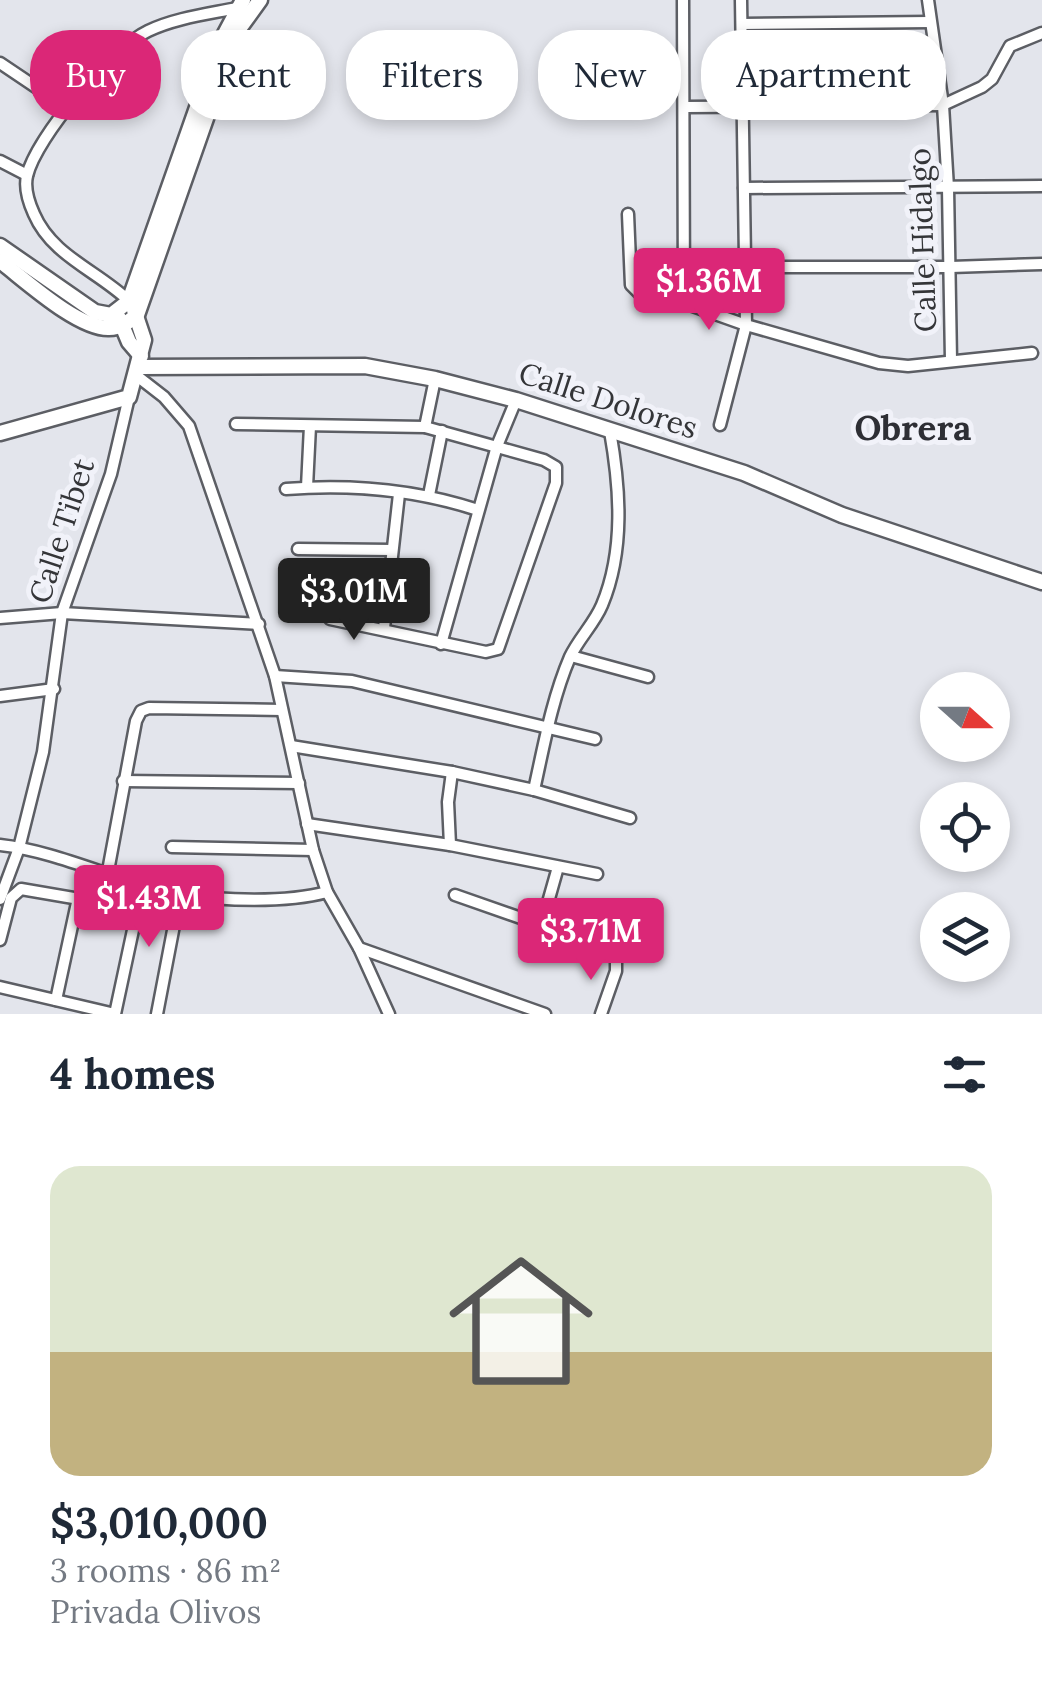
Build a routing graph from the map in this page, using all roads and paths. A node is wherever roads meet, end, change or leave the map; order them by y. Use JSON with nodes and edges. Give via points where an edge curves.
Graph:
{"nodes":[{"id":1,"x":260,"y":0,"type":"edge"},
{"id":2,"x":683,"y":0,"type":"edge"},
{"id":3,"x":741,"y":0,"type":"edge"},
{"id":4,"x":928,"y":0,"type":"edge"},
{"id":5,"x":240,"y":4,"type":"edge"},
{"id":6,"x":930,"y":22,"type":"junction"},
{"id":7,"x":742,"y":24,"type":"junction"},
{"id":8,"x":151,"y":30,"type":"edge"},
{"id":9,"x":742,"y":30,"type":"edge"},
{"id":10,"x":931,"y":30,"type":"edge"},
{"id":11,"x":1042,"y":33,"type":"edge"},
{"id":12,"x":0,"y":63,"type":"edge"},
{"id":13,"x":30,"y":83,"type":"edge"},
{"id":14,"x":946,"y":104,"type":"edge"},
{"id":15,"x":685,"y":107,"type":"junction"},
{"id":16,"x":701,"y":107,"type":"edge"},
{"id":17,"x":58,"y":120,"type":"edge"},
{"id":18,"x":743,"y":120,"type":"edge"},
{"id":19,"x":944,"y":120,"type":"edge"},
{"id":20,"x":0,"y":161,"type":"edge"},
{"id":21,"x":27,"y":176,"type":"junction"},
{"id":22,"x":1042,"y":186,"type":"edge"},
{"id":23,"x":744,"y":188,"type":"junction"},
{"id":24,"x":948,"y":188,"type":"junction"},
{"id":25,"x":628,"y":214,"type":"dead end"},
{"id":26,"x":0,"y":246,"type":"edge"},
{"id":27,"x":0,"y":261,"type":"edge"},
{"id":28,"x":1042,"y":264,"type":"edge"},
{"id":29,"x":746,"y":267,"type":"junction"},
{"id":30,"x":951,"y":267,"type":"junction"},
{"id":31,"x":31,"y":276,"type":"junction"},
{"id":32,"x":110,"y":287,"type":"junction"},
{"id":33,"x":684,"y":303,"type":"junction"},
{"id":34,"x":133,"y":308,"type":"junction"},
{"id":35,"x":120,"y":319,"type":"junction"},
{"id":36,"x":746,"y":326,"type":"junction"},
{"id":37,"x":1032,"y":354,"type":"dead end"},
{"id":38,"x":951,"y":360,"type":"junction"},
{"id":39,"x":139,"y":366,"type":"junction"},
{"id":40,"x":435,"y":380,"type":"junction"},
{"id":41,"x":129,"y":397,"type":"junction"},
{"id":42,"x":516,"y":400,"type":"junction"},
{"id":43,"x":236,"y":424,"type":"dead end"},
{"id":44,"x":720,"y":425,"type":"dead end"},
{"id":45,"x":310,"y":426,"type":"junction"},
{"id":46,"x":425,"y":427,"type":"junction"},
{"id":47,"x":442,"y":431,"type":"junction"},
{"id":48,"x":610,"y":431,"type":"junction"},
{"id":49,"x":0,"y":433,"type":"edge"},
{"id":50,"x":497,"y":446,"type":"junction"},
{"id":51,"x":308,"y":488,"type":"junction"},
{"id":52,"x":286,"y":489,"type":"dead end"},
{"id":53,"x":399,"y":494,"type":"junction"},
{"id":54,"x":428,"y":495,"type":"junction"},
{"id":55,"x":478,"y":510,"type":"junction"},
{"id":56,"x":298,"y":548,"type":"dead end"},
{"id":57,"x":392,"y":550,"type":"junction"},
{"id":58,"x":1042,"y":582,"type":"edge"},
{"id":59,"x":62,"y":613,"type":"junction"},
{"id":60,"x":0,"y":618,"type":"edge"},
{"id":61,"x":330,"y":619,"type":"dead end"},
{"id":62,"x":259,"y":624,"type":"junction"},
{"id":63,"x":384,"y":628,"type":"junction"},
{"id":64,"x":441,"y":644,"type":"junction"},
{"id":65,"x":571,"y":656,"type":"junction"},
{"id":66,"x":275,"y":676,"type":"junction"},
{"id":67,"x":648,"y":678,"type":"dead end"},
{"id":68,"x":54,"y":689,"type":"junction"},
{"id":69,"x":0,"y":696,"type":"edge"},
{"id":70,"x":282,"y":710,"type":"junction"},
{"id":71,"x":548,"y":726,"type":"junction"},
{"id":72,"x":595,"y":739,"type":"dead end"},
{"id":73,"x":291,"y":746,"type":"junction"},
{"id":74,"x":452,"y":772,"type":"junction"},
{"id":75,"x":123,"y":781,"type":"junction"},
{"id":76,"x":299,"y":783,"type":"junction"},
{"id":77,"x":534,"y":790,"type":"junction"},
{"id":78,"x":630,"y":818,"type":"dead end"},
{"id":79,"x":307,"y":824,"type":"junction"},
{"id":80,"x":0,"y":845,"type":"edge"},
{"id":81,"x":450,"y":846,"type":"junction"},
{"id":82,"x":172,"y":847,"type":"dead end"},
{"id":83,"x":18,"y":848,"type":"junction"},
{"id":84,"x":313,"y":850,"type":"junction"},
{"id":85,"x":558,"y":868,"type":"junction"},
{"id":86,"x":108,"y":871,"type":"junction"},
{"id":87,"x":597,"y":874,"type":"dead end"},
{"id":88,"x":327,"y":892,"type":"junction"},
{"id":89,"x":180,"y":894,"type":"junction"},
{"id":90,"x":455,"y":895,"type":"dead end"},
{"id":91,"x":78,"y":898,"type":"junction"},
{"id":92,"x":0,"y":899,"type":"edge"},
{"id":93,"x":541,"y":927,"type":"junction"},
{"id":94,"x":0,"y":940,"type":"edge"},
{"id":95,"x":359,"y":948,"type":"junction"},
{"id":96,"x":0,"y":987,"type":"edge"},
{"id":97,"x":56,"y":1000,"type":"junction"},
{"id":98,"x":157,"y":1014,"type":"edge"},
{"id":99,"x":388,"y":1014,"type":"edge"},
{"id":100,"x":545,"y":1014,"type":"edge"},
{"id":101,"x":601,"y":1014,"type":"edge"}],
"edges":[{"from":1,"to":34,"type":"street","via":[[230,50]]},
{"from":2,"to":15,"type":"street"},
{"from":3,"to":7,"type":"street"},
{"from":4,"to":6,"type":"street","name":"Calle Hidalgo"},
{"from":5,"to":8,"type":"street"},
{"from":5,"to":34,"type":"street","via":[[218,46]]},
{"from":6,"to":7,"type":"street"},
{"from":6,"to":10,"type":"street","name":"Calle Hidalgo"},
{"from":7,"to":9,"type":"street"},
{"from":11,"to":14,"type":"street","via":[[1010,46],[982,88]]},
{"from":12,"to":13,"type":"street"},
{"from":15,"to":16,"type":"street"},
{"from":15,"to":33,"type":"street"},
{"from":17,"to":21,"type":"street"},
{"from":18,"to":23,"type":"street"},
{"from":19,"to":24,"type":"street","name":"Calle Hidalgo"},
{"from":20,"to":21,"type":"street"},
{"from":21,"to":32,"type":"street","via":[[43,230]]},
{"from":22,"to":24,"type":"street"},
{"from":23,"to":24,"type":"street"},
{"from":23,"to":29,"type":"street"},
{"from":24,"to":30,"type":"street","name":"Calle Hidalgo"},
{"from":25,"to":33,"type":"street","via":[[632,289]]},
{"from":26,"to":31,"type":"street"},
{"from":27,"to":31,"type":"street"},
{"from":28,"to":30,"type":"street"},
{"from":29,"to":30,"type":"street"},
{"from":29,"to":36,"type":"street"},
{"from":30,"to":38,"type":"street","name":"Calle Hidalgo"},
{"from":31,"to":35,"type":"street"},
{"from":32,"to":34,"type":"street"},
{"from":32,"to":35,"type":"street"},
{"from":33,"to":36,"type":"street"},
{"from":34,"to":35,"type":"street"},
{"from":34,"to":39,"type":"street","name":"Calle Tibet","via":[[143,335]]},
{"from":35,"to":39,"type":"street"},
{"from":36,"to":38,"type":"street","via":[[879,364]]},
{"from":36,"to":44,"type":"street"},
{"from":37,"to":38,"type":"street"},
{"from":39,"to":40,"type":"street","name":"Calle Dolores","via":[[365,366]]},
{"from":39,"to":41,"type":"street","name":"Calle Tibet"},
{"from":39,"to":62,"type":"street","via":[[189,426]]},
{"from":40,"to":42,"type":"street","name":"Calle Dolores"},
{"from":40,"to":46,"type":"street"},
{"from":41,"to":49,"type":"street"},
{"from":41,"to":59,"type":"street","name":"Calle Tibet","via":[[111,474]]},
{"from":42,"to":48,"type":"street","name":"Calle Dolores"},
{"from":42,"to":50,"type":"street"},
{"from":43,"to":45,"type":"street"},
{"from":45,"to":46,"type":"street"},
{"from":45,"to":51,"type":"street"},
{"from":46,"to":47,"type":"street"},
{"from":47,"to":50,"type":"street"},
{"from":47,"to":54,"type":"street"},
{"from":48,"to":58,"type":"street","name":"Calle Dolores"},
{"from":48,"to":65,"type":"street","via":[[619,496],[612,568],[602,607]]},
{"from":50,"to":55,"type":"street"},
{"from":50,"to":64,"type":"street","via":[[556,467],[556,483],[498,649]]},
{"from":51,"to":52,"type":"street"},
{"from":51,"to":53,"type":"street"},
{"from":53,"to":54,"type":"street"},
{"from":53,"to":57,"type":"street"},
{"from":54,"to":55,"type":"street"},
{"from":55,"to":64,"type":"street"},
{"from":56,"to":57,"type":"street"},
{"from":57,"to":63,"type":"street"},
{"from":59,"to":60,"type":"street"},
{"from":59,"to":62,"type":"street"},
{"from":59,"to":68,"type":"street","name":"Calle Tibet"},
{"from":61,"to":63,"type":"street"},
{"from":62,"to":66,"type":"street"},
{"from":63,"to":64,"type":"street"},
{"from":65,"to":67,"type":"street"},
{"from":65,"to":71,"type":"street"},
{"from":66,"to":70,"type":"street"},
{"from":66,"to":71,"type":"street","via":[[352,681]]},
{"from":68,"to":69,"type":"street"},
{"from":68,"to":83,"type":"street","name":"Calle Tibet"},
{"from":70,"to":73,"type":"street"},
{"from":70,"to":75,"type":"street","via":[[141,711]]},
{"from":71,"to":72,"type":"street"},
{"from":71,"to":77,"type":"street"},
{"from":73,"to":74,"type":"street"},
{"from":73,"to":76,"type":"street"},
{"from":74,"to":77,"type":"street"},
{"from":74,"to":81,"type":"street"},
{"from":75,"to":76,"type":"street"},
{"from":75,"to":86,"type":"street"},
{"from":76,"to":79,"type":"street"},
{"from":77,"to":78,"type":"street"},
{"from":79,"to":81,"type":"street"},
{"from":79,"to":84,"type":"street"},
{"from":80,"to":83,"type":"street"},
{"from":81,"to":85,"type":"street"},
{"from":82,"to":84,"type":"street"},
{"from":83,"to":86,"type":"street"},
{"from":83,"to":92,"type":"street","name":"Calle Tibet"},
{"from":84,"to":88,"type":"street"},
{"from":85,"to":87,"type":"street"},
{"from":85,"to":93,"type":"street"},
{"from":86,"to":89,"type":"street"},
{"from":88,"to":89,"type":"street","via":[[292,900]]},
{"from":88,"to":95,"type":"street"},
{"from":89,"to":98,"type":"street"},
{"from":90,"to":93,"type":"street"},
{"from":91,"to":94,"type":"street","via":[[16,890]]},
{"from":91,"to":97,"type":"street"},
{"from":91,"to":97,"type":"street","via":[[130,908],[135,925],[114,1014]]},
{"from":93,"to":101,"type":"street","via":[[616,955]]},
{"from":95,"to":99,"type":"street"},
{"from":95,"to":100,"type":"street"},
{"from":96,"to":97,"type":"street"}]}
